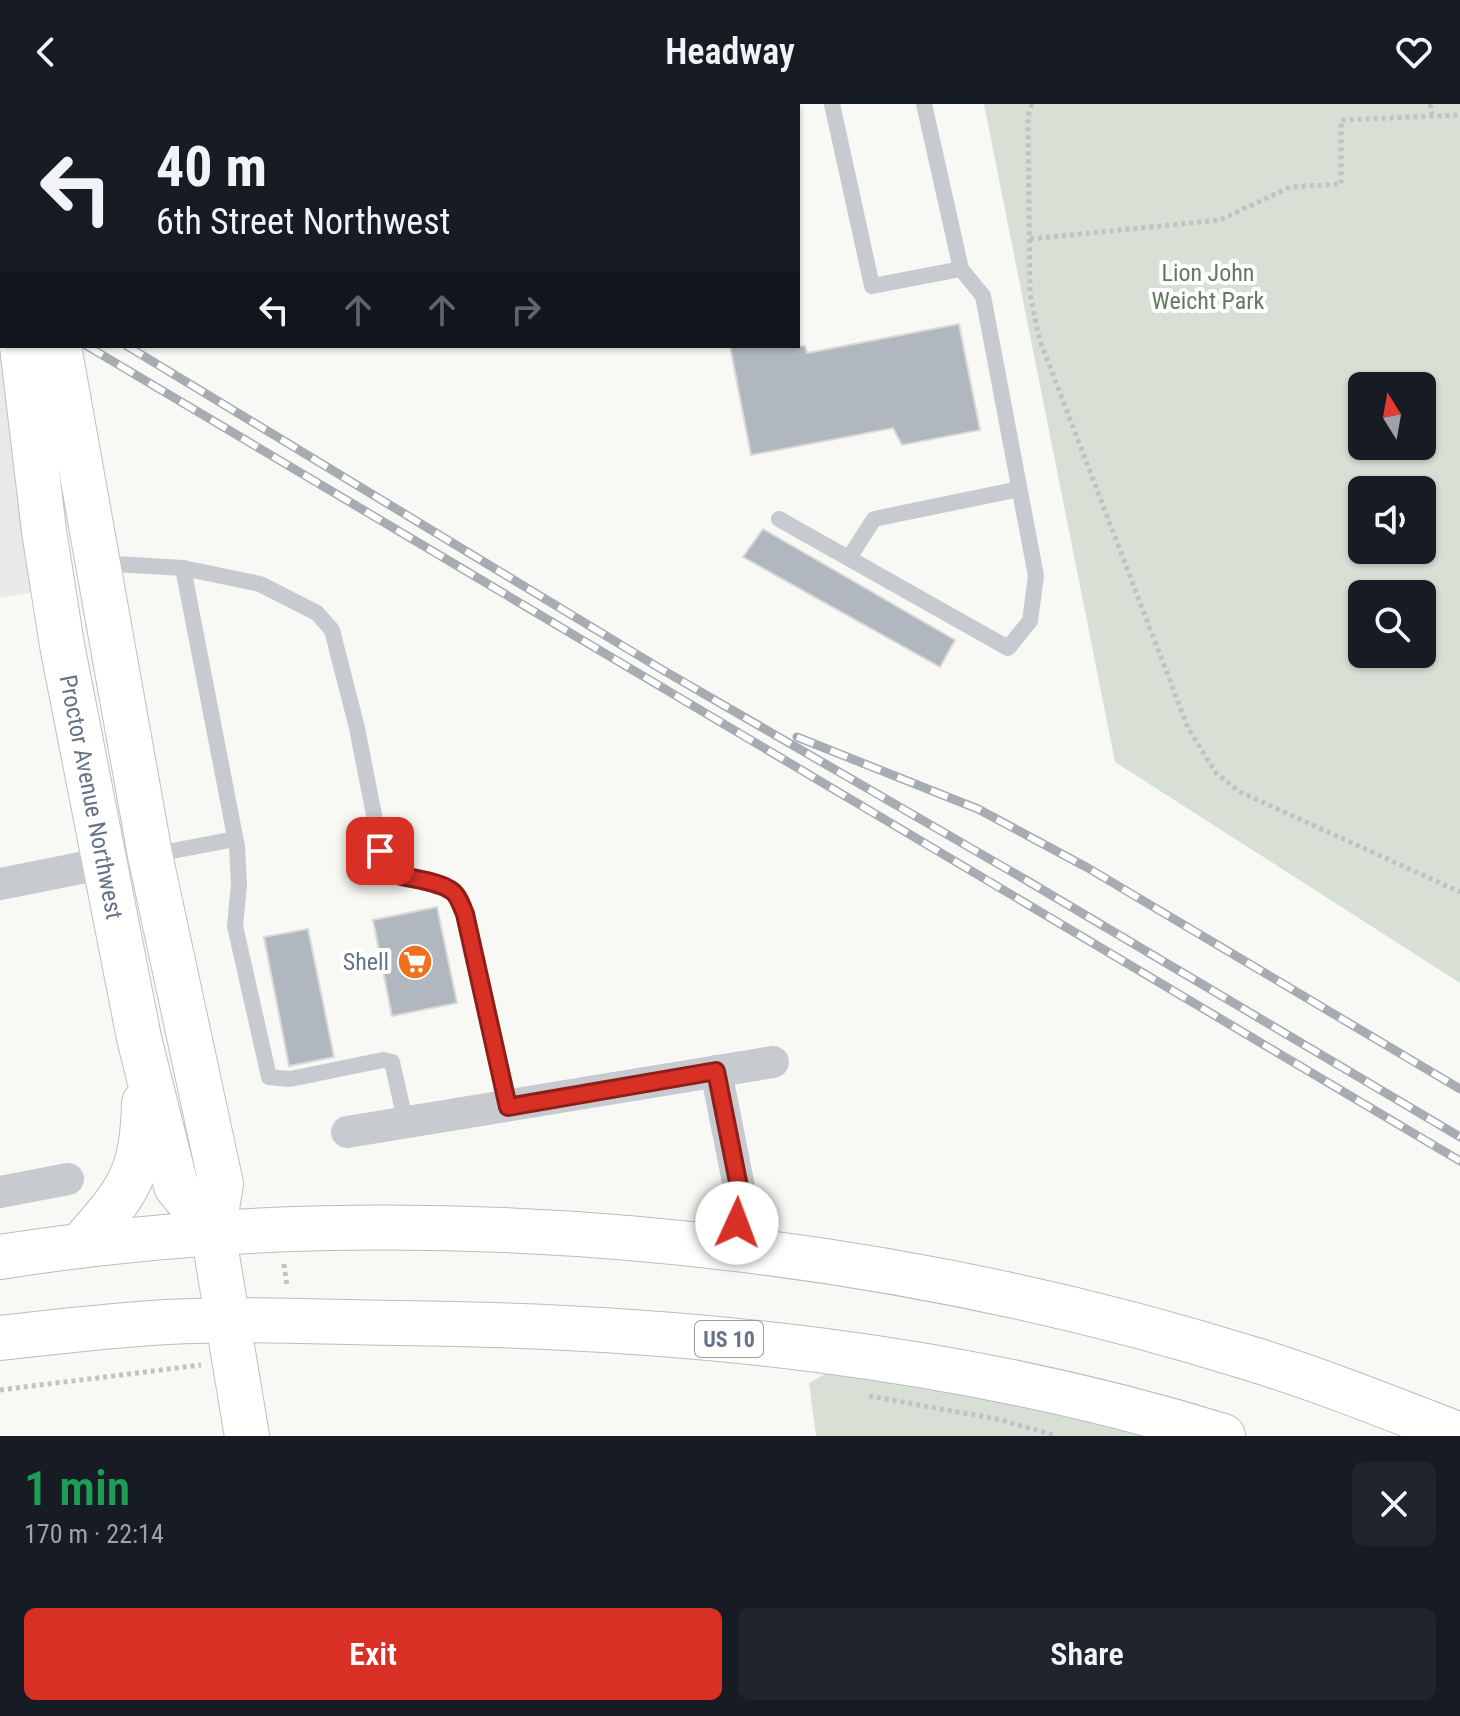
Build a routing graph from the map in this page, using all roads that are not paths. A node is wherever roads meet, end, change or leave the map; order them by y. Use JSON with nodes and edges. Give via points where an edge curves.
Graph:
{"nodes":[{"id":1,"x":832,"y":104,"type":"edge"},
{"id":2,"x":924,"y":104,"type":"edge"},
{"id":3,"x":961,"y":269,"type":"junction"},
{"id":4,"x":22,"y":348,"type":"edge"},
{"id":5,"x":59,"y":348,"type":"edge"},
{"id":6,"x":1019,"y":489,"type":"junction"},
{"id":7,"x":779,"y":519,"type":"dead end"},
{"id":8,"x":849,"y":558,"type":"junction"},
{"id":9,"x":96,"y":563,"type":"junction"},
{"id":10,"x":183,"y":568,"type":"junction"},
{"id":11,"x":235,"y":839,"type":"junction"},
{"id":12,"x":150,"y":855,"type":"junction"},
{"id":13,"x":104,"y":864,"type":"junction"},
{"id":14,"x":0,"y":884,"type":"edge"},
{"id":15,"x":773,"y":1062,"type":"dead end"},
{"id":16,"x":146,"y":1065,"type":"junction"},
{"id":17,"x":716,"y":1071,"type":"junction"},
{"id":18,"x":508,"y":1107,"type":"junction"},
{"id":19,"x":406,"y":1124,"type":"junction"},
{"id":20,"x":347,"y":1132,"type":"dead end"},
{"id":21,"x":68,"y":1179,"type":"dead end"},
{"id":22,"x":0,"y":1192,"type":"edge"},
{"id":23,"x":213,"y":1232,"type":"junction"},
{"id":24,"x":80,"y":1246,"type":"junction"},
{"id":25,"x":733,"y":1249,"type":"junction"},
{"id":26,"x":0,"y":1257,"type":"edge"},
{"id":27,"x":226,"y":1320,"type":"junction"},
{"id":28,"x":0,"y":1338,"type":"edge"},
{"id":29,"x":1460,"y":1435,"type":"edge"},
{"id":30,"x":247,"y":1436,"type":"edge"},
{"id":31,"x":1223,"y":1436,"type":"edge"}],
"edges":[{"from":1,"to":3,"type":"lane","via":[[872,286]]},
{"from":2,"to":3,"type":"lane"},
{"from":3,"to":6,"type":"lane","via":[[983,296]]},
{"from":4,"to":13,"type":"main road","name":"Proctor Avenue Northwest","via":[[62,645]]},
{"from":5,"to":9,"type":"main road","name":"Proctor Avenue Northwest"},
{"from":6,"to":8,"type":"lane","via":[[874,519]]},
{"from":6,"to":8,"type":"lane","via":[[1036,576],[1030,621],[1008,648]]},
{"from":7,"to":8,"type":"lane"},
{"from":9,"to":10,"type":"lane"},
{"from":9,"to":12,"type":"main road","name":"Proctor Avenue Northwest"},
{"from":10,"to":11,"type":"lane"},
{"from":10,"to":18,"type":"lane","via":[[260,584],[317,613],[332,630],[384,866],[409,880],[430,881],[453,891],[465,914]]},
{"from":11,"to":12,"type":"lane"},
{"from":11,"to":19,"type":"lane","via":[[235,926],[269,1077],[290,1079],[392,1062]]},
{"from":12,"to":13,"type":"street"},
{"from":12,"to":23,"type":"main road","name":"Proctor Avenue Northwest","via":[[221,1184]]},
{"from":13,"to":14,"type":"street"},
{"from":13,"to":16,"type":"main road","name":"Proctor Avenue Northwest"},
{"from":15,"to":17,"type":"street"},
{"from":16,"to":23,"type":"main road","name":"Proctor Avenue Northwest","via":[[176,1186]]},
{"from":16,"to":24,"type":"main road","via":[[143,1143],[133,1179]]},
{"from":17,"to":18,"type":"street"},
{"from":17,"to":25,"type":"street","via":[[741,1197]]},
{"from":18,"to":19,"type":"street"},
{"from":19,"to":20,"type":"street"},
{"from":21,"to":22,"type":"street"},
{"from":23,"to":24,"type":"main road"},
{"from":23,"to":25,"type":"main road","via":[[458,1230]]},
{"from":23,"to":27,"type":"main road","name":"Proctor Avenue Northwest"},
{"from":24,"to":26,"type":"main road"},
{"from":25,"to":29,"type":"main road","via":[[909,1276],[1081,1312],[1251,1358]]},
{"from":27,"to":28,"type":"main road","number":"US 10"},
{"from":27,"to":30,"type":"main road","name":"Proctor Avenue Northwest"},
{"from":27,"to":31,"type":"main road","number":"US 10","via":[[548,1326],[774,1344],[958,1372]]}]}
